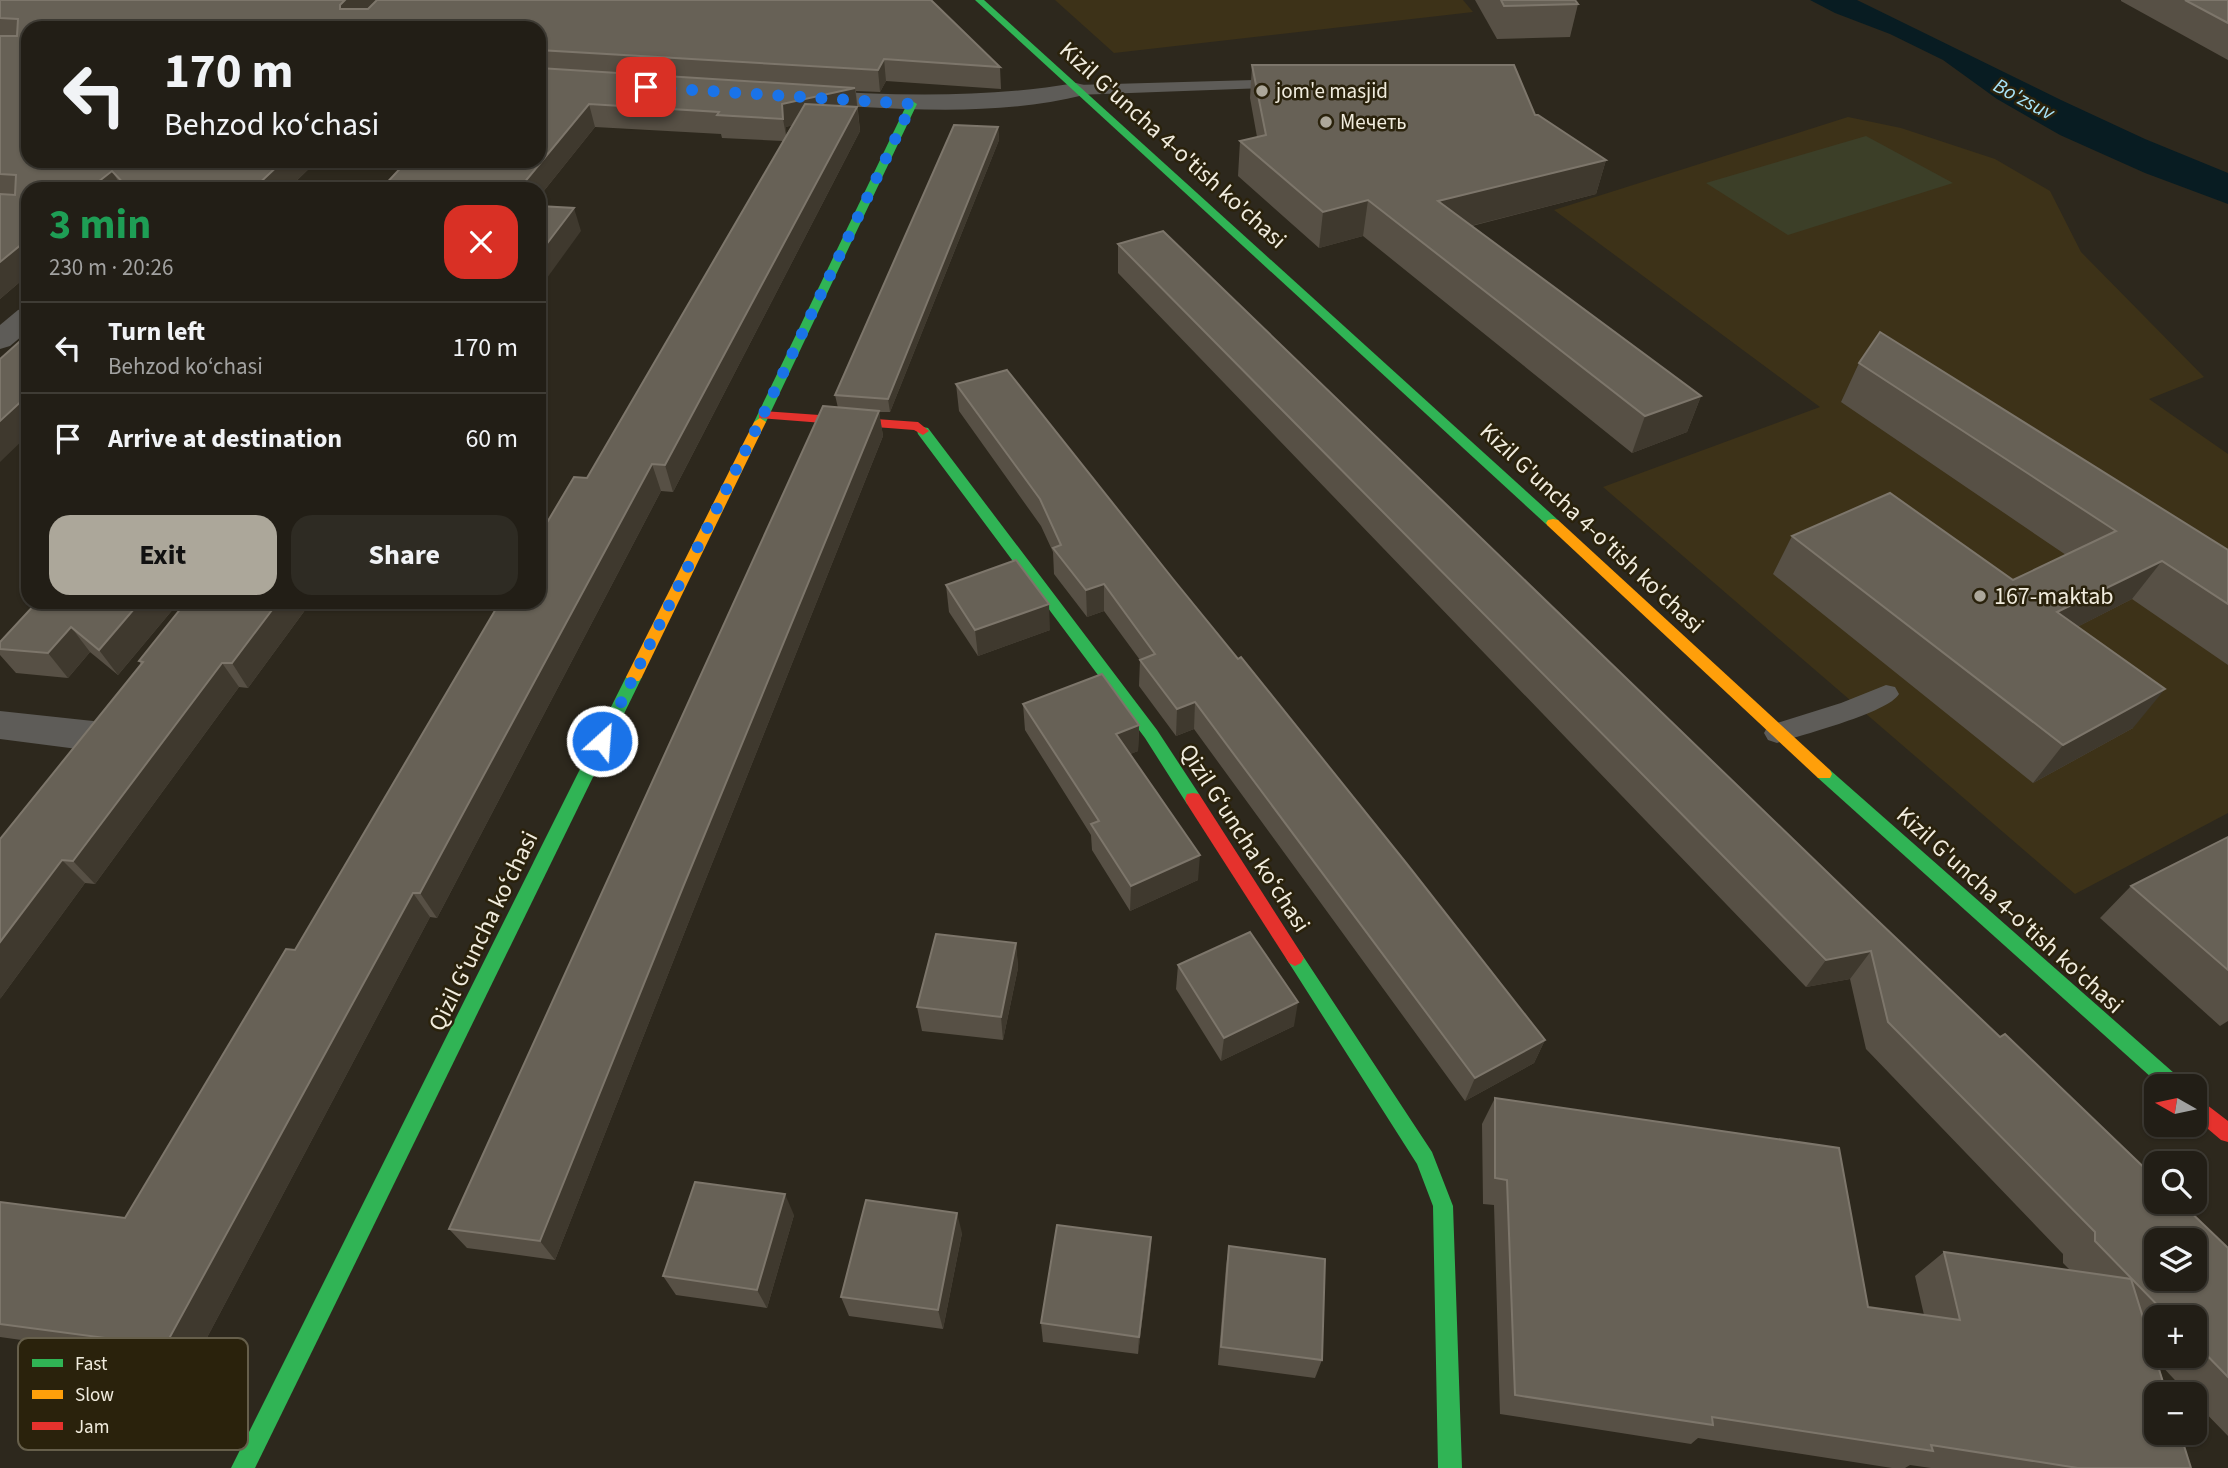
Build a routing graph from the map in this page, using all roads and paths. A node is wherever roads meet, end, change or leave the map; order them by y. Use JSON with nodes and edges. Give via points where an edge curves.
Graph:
{"nodes":[{"id":1,"x":979,"y":0,"type":"edge"},
{"id":2,"x":1302,"y":83,"type":"edge"},
{"id":3,"x":1076,"y":89,"type":"junction"},
{"id":4,"x":788,"y":96,"type":"edge"},
{"id":5,"x":912,"y":104,"type":"junction"},
{"id":6,"x":21,"y":322,"type":"edge"},
{"id":7,"x":0,"y":340,"type":"edge"},
{"id":8,"x":763,"y":415,"type":"junction"},
{"id":9,"x":1886,"y":694,"type":"dead end"},
{"id":10,"x":118,"y":705,"type":"edge"},
{"id":11,"x":0,"y":724,"type":"edge"},
{"id":12,"x":1777,"y":733,"type":"junction"},
{"id":13,"x":93,"y":736,"type":"junction"},
{"id":14,"x":68,"y":767,"type":"edge"},
{"id":15,"x":2161,"y":1074,"type":"edge"},
{"id":16,"x":2207,"y":1115,"type":"edge"},
{"id":17,"x":2228,"y":1133,"type":"edge"},
{"id":18,"x":243,"y":1468,"type":"edge"},
{"id":19,"x":1450,"y":1468,"type":"edge"}],
"edges":[{"from":1,"to":3,"type":"street","name":"Kizil G'uncha 4-o'tish ko'chasi"},
{"from":2,"to":3,"type":"lane"},
{"from":3,"to":5,"type":"street","via":[[1037,97]]},
{"from":3,"to":12,"type":"street","name":"Kizil G'uncha 4-o'tish ko'chasi","via":[[1421,400]]},
{"from":4,"to":5,"type":"street"},
{"from":5,"to":8,"type":"street","name":"Qizil Gʻuncha koʻchasi"},
{"from":6,"to":7,"type":"street"},
{"from":8,"to":18,"type":"street","name":"Qizil Gʻuncha koʻchasi"},
{"from":8,"to":19,"type":"street","name":"Qizil Gʻuncha koʻchasi","via":[[918,426],[1151,734],[1425,1159],[1443,1206]]},
{"from":9,"to":12,"type":"lane"},
{"from":10,"to":13,"type":"street"},
{"from":11,"to":13,"type":"street"},
{"from":12,"to":15,"type":"street","name":"Kizil G'uncha 4-o'tish ko'chasi"},
{"from":13,"to":14,"type":"street"},
{"from":16,"to":17,"type":"street"}]}
